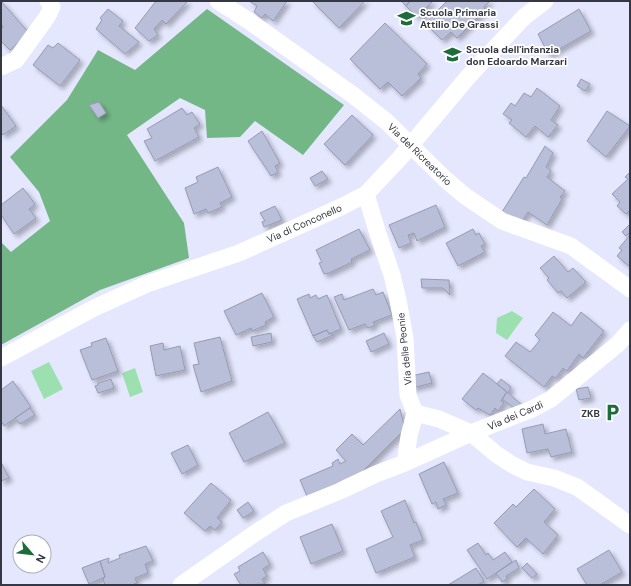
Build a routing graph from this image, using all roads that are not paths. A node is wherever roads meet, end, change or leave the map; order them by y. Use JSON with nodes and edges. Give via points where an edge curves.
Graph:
{"nodes":[{"id":1,"x":48,"y":1,"type":"edge"},
{"id":2,"x":218,"y":1,"type":"edge"},
{"id":3,"x":545,"y":1,"type":"edge"},
{"id":4,"x":1,"y":67,"type":"edge"},
{"id":5,"x":411,"y":145,"type":"junction"},
{"id":6,"x":366,"y":194,"type":"junction"},
{"id":7,"x":630,"y":289,"type":"edge"},
{"id":8,"x":630,"y":330,"type":"edge"},
{"id":9,"x":1,"y":358,"type":"edge"},
{"id":10,"x":415,"y":413,"type":"junction"},
{"id":11,"x":471,"y":433,"type":"junction"},
{"id":12,"x":405,"y":463,"type":"junction"},
{"id":13,"x":630,"y":525,"type":"edge"},
{"id":14,"x":182,"y":585,"type":"edge"}],
"edges":[{"from":1,"to":4,"type":"street","via":[[52,7],[28,44],[16,60]]},
{"from":2,"to":5,"type":"street","name":"Via del Ricreatorio","via":[[353,95]]},
{"from":3,"to":5,"type":"street","name":"Via di Conconello","via":[[524,17],[468,77]]},
{"from":5,"to":6,"type":"street","name":"Via di Conconello"},
{"from":5,"to":7,"type":"street","name":"Via del Ricreatorio","via":[[465,196],[502,222],[571,246]]},
{"from":6,"to":9,"type":"street","name":"Via di Conconello","via":[[239,253],[147,284],[94,308]]},
{"from":6,"to":10,"type":"street","name":"Via delle Peonie","via":[[398,300],[408,395]]},
{"from":8,"to":11,"type":"street","name":"Via dei Cardi","via":[[618,344],[551,399]]},
{"from":10,"to":11,"type":"street","via":[[439,418]]},
{"from":10,"to":12,"type":"street"},
{"from":11,"to":12,"type":"street","name":"Via dei Cardi"},
{"from":11,"to":13,"type":"street","via":[[511,464],[527,472],[554,478],[577,487]]},
{"from":12,"to":14,"type":"street","name":"Via dei Cardi","via":[[286,513]]}]}
